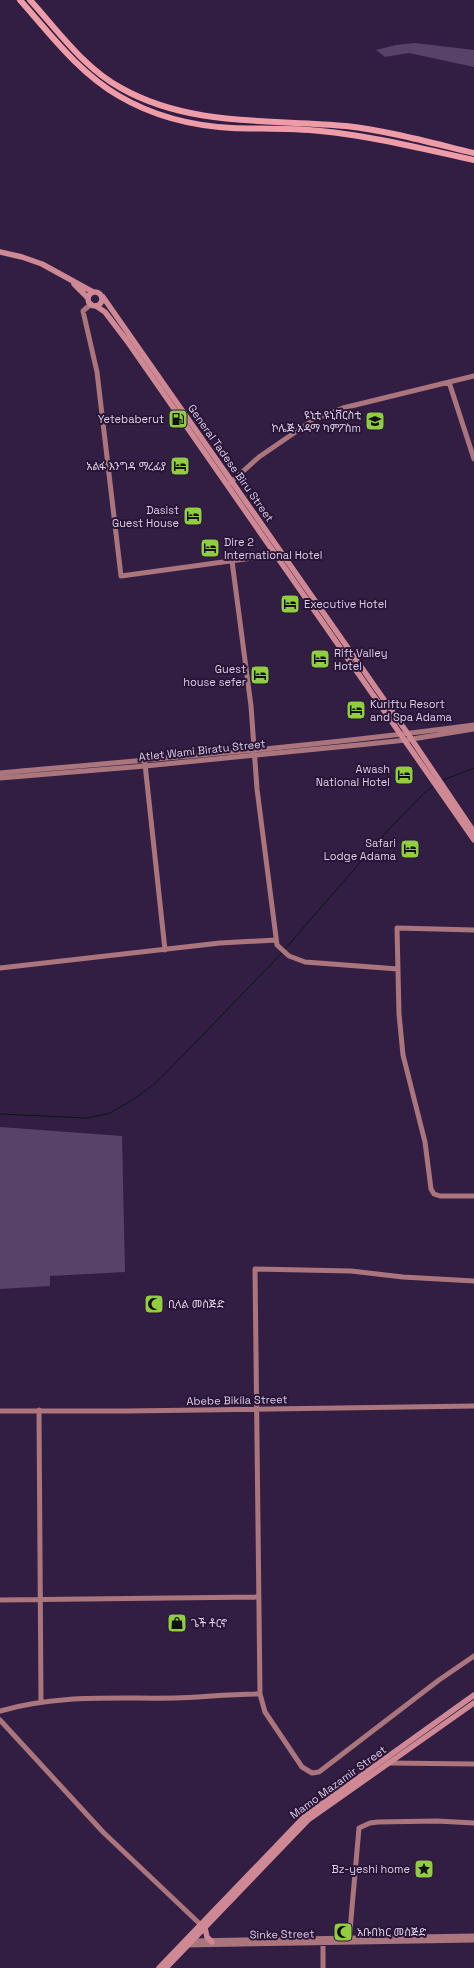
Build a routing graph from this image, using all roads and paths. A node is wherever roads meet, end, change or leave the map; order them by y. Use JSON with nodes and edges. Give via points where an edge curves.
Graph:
{"nodes":[{"id":1,"x":20,"y":0,"type":"edge"},
{"id":2,"x":30,"y":0,"type":"edge"},
{"id":3,"x":474,"y":153,"type":"edge"},
{"id":4,"x":474,"y":160,"type":"edge"},
{"id":5,"x":0,"y":252,"type":"edge"},
{"id":6,"x":71,"y":281,"type":"junction"},
{"id":7,"x":93,"y":292,"type":"junction"},
{"id":8,"x":103,"y":297,"type":"junction"},
{"id":9,"x":88,"y":298,"type":"junction"},
{"id":10,"x":93,"y":305,"type":"junction"},
{"id":11,"x":474,"y":376,"type":"edge"},
{"id":12,"x":449,"y":382,"type":"junction"},
{"id":13,"x":474,"y":459,"type":"edge"},
{"id":14,"x":229,"y":483,"type":"junction"},
{"id":15,"x":279,"y":555,"type":"junction"},
{"id":16,"x":232,"y":561,"type":"junction"},
{"id":17,"x":474,"y":725,"type":"edge"},
{"id":18,"x":474,"y":729,"type":"edge"},
{"id":19,"x":407,"y":737,"type":"junction"},
{"id":20,"x":255,"y":752,"type":"junction"},
{"id":21,"x":144,"y":759,"type":"junction"},
{"id":22,"x":145,"y":766,"type":"junction"},
{"id":23,"x":0,"y":773,"type":"edge"},
{"id":24,"x":0,"y":778,"type":"edge"},
{"id":25,"x":441,"y":788,"type":"junction"},
{"id":26,"x":474,"y":832,"type":"edge"},
{"id":27,"x":474,"y":840,"type":"edge"},
{"id":28,"x":474,"y":930,"type":"edge"},
{"id":29,"x":276,"y":942,"type":"junction"},
{"id":30,"x":165,"y":950,"type":"junction"},
{"id":31,"x":0,"y":968,"type":"edge"},
{"id":32,"x":398,"y":969,"type":"junction"},
{"id":33,"x":474,"y":1196,"type":"edge"},
{"id":34,"x":474,"y":1281,"type":"edge"},
{"id":35,"x":474,"y":1406,"type":"edge"},
{"id":36,"x":39,"y":1410,"type":"junction"},
{"id":37,"x":257,"y":1410,"type":"junction"},
{"id":38,"x":0,"y":1411,"type":"edge"},
{"id":39,"x":259,"y":1597,"type":"junction"},
{"id":40,"x":0,"y":1600,"type":"edge"},
{"id":41,"x":40,"y":1600,"type":"junction"},
{"id":42,"x":474,"y":1656,"type":"edge"},
{"id":43,"x":260,"y":1694,"type":"junction"},
{"id":44,"x":474,"y":1695,"type":"edge"},
{"id":45,"x":41,"y":1701,"type":"junction"},
{"id":46,"x":474,"y":1703,"type":"edge"},
{"id":47,"x":0,"y":1711,"type":"edge"},
{"id":48,"x":0,"y":1720,"type":"edge"},
{"id":49,"x":387,"y":1762,"type":"junction"},
{"id":50,"x":474,"y":1764,"type":"edge"},
{"id":51,"x":474,"y":1823,"type":"edge"},
{"id":52,"x":203,"y":1927,"type":"junction"},
{"id":53,"x":474,"y":1936,"type":"edge"},
{"id":54,"x":474,"y":1940,"type":"edge"},
{"id":55,"x":350,"y":1941,"type":"junction"},
{"id":56,"x":212,"y":1942,"type":"junction"},
{"id":57,"x":187,"y":1943,"type":"junction"},
{"id":58,"x":323,"y":1943,"type":"junction"},
{"id":59,"x":159,"y":1968,"type":"edge"},
{"id":60,"x":166,"y":1968,"type":"edge"},
{"id":61,"x":323,"y":1968,"type":"edge"}],
"edges":[{"from":1,"to":4,"type":"highway","via":[[90,75],[120,97],[165,116],[230,128],[318,130],[347,134]]},
{"from":2,"to":3,"type":"highway","via":[[89,65],[120,88],[155,104],[229,119],[349,127]]},
{"from":5,"to":6,"type":"main road","via":[[42,264]]},
{"from":6,"to":7,"type":"main road"},
{"from":6,"to":9,"type":"main road"},
{"from":7,"to":8,"type":"main road","via":[[100,293]]},
{"from":7,"to":9,"type":"main road"},
{"from":8,"to":10,"type":"main road","via":[[102,302]]},
{"from":8,"to":14,"type":"main road","name":"General Tadese Biru Street"},
{"from":9,"to":10,"type":"main road"},
{"from":10,"to":14,"type":"main road","name":"General Tadese Biru Street","via":[[104,312],[127,340]]},
{"from":10,"to":16,"type":"street","via":[[83,311],[97,372],[121,576]]},
{"from":11,"to":12,"type":"street"},
{"from":12,"to":13,"type":"street"},
{"from":12,"to":14,"type":"street","via":[[343,408],[313,420],[259,457]]},
{"from":14,"to":15,"type":"main road","name":"General Tadese Biru Street"},
{"from":15,"to":16,"type":"street"},
{"from":15,"to":19,"type":"main road","name":"General Tadese Biru Street"},
{"from":16,"to":20,"type":"street"},
{"from":17,"to":19,"type":"street"},
{"from":18,"to":19,"type":"street"},
{"from":19,"to":20,"type":"street","name":"Atlet Wami Biratu Street"},
{"from":19,"to":25,"type":"main road","name":"General Tadese Biru Street"},
{"from":20,"to":21,"type":"street","name":"Atlet Wami Biratu Street"},
{"from":20,"to":22,"type":"street","name":"Atlet Wami Biratu Street"},
{"from":20,"to":29,"type":"street"},
{"from":21,"to":22,"type":"street"},
{"from":21,"to":23,"type":"street","name":"Atlet Wami Biratu Street","via":[[94,766]]},
{"from":22,"to":24,"type":"street","name":"Atlet Wami Biratu Street"},
{"from":22,"to":30,"type":"street"},
{"from":25,"to":26,"type":"main road"},
{"from":25,"to":27,"type":"main road"},
{"from":28,"to":32,"type":"street","via":[[397,928]]},
{"from":29,"to":30,"type":"street","via":[[220,943]]},
{"from":29,"to":32,"type":"street","via":[[289,956],[305,962]]},
{"from":30,"to":31,"type":"street"},
{"from":32,"to":33,"type":"street","via":[[402,1055],[425,1142],[432,1192],[440,1196]]},
{"from":34,"to":37,"type":"street","via":[[351,1271],[255,1269]]},
{"from":35,"to":37,"type":"street","name":"Abebe Bikila Street"},
{"from":36,"to":37,"type":"street","name":"Abebe Bikila Street"},
{"from":36,"to":38,"type":"street","name":"Abebe Bikila Street"},
{"from":36,"to":41,"type":"street"},
{"from":37,"to":39,"type":"street"},
{"from":39,"to":41,"type":"street"},
{"from":39,"to":43,"type":"street"},
{"from":40,"to":41,"type":"street"},
{"from":41,"to":45,"type":"street"},
{"from":42,"to":43,"type":"street","via":[[319,1772],[312,1773],[302,1767],[265,1712]]},
{"from":43,"to":45,"type":"street"},
{"from":44,"to":49,"type":"main road","name":"Mamo Mazamir Street"},
{"from":45,"to":47,"type":"street"},
{"from":46,"to":49,"type":"main road","name":"Mamo Mazamir Street"},
{"from":48,"to":52,"type":"street","via":[[103,1832]]},
{"from":49,"to":50,"type":"street"},
{"from":49,"to":52,"type":"main road","name":"Mamo Mazamir Street","via":[[308,1820]]},
{"from":51,"to":55,"type":"street","via":[[378,1822],[359,1828]]},
{"from":52,"to":56,"type":"main road"},
{"from":52,"to":57,"type":"main road","name":"Mamo Mazamir Street"},
{"from":53,"to":55,"type":"street","name":"Sinke Street"},
{"from":54,"to":55,"type":"street","name":"Sinke Street"},
{"from":55,"to":56,"type":"street","name":"Sinke Street"},
{"from":55,"to":58,"type":"street","name":"Sinke Street"},
{"from":56,"to":57,"type":"street","name":"Sinke Street"},
{"from":57,"to":58,"type":"street","name":"Sinke Street"},
{"from":57,"to":59,"type":"main road","name":"Mamo Mazamir Street"},
{"from":57,"to":60,"type":"main road","name":"Mamo Mazamir Street"},
{"from":58,"to":61,"type":"street"}]}
